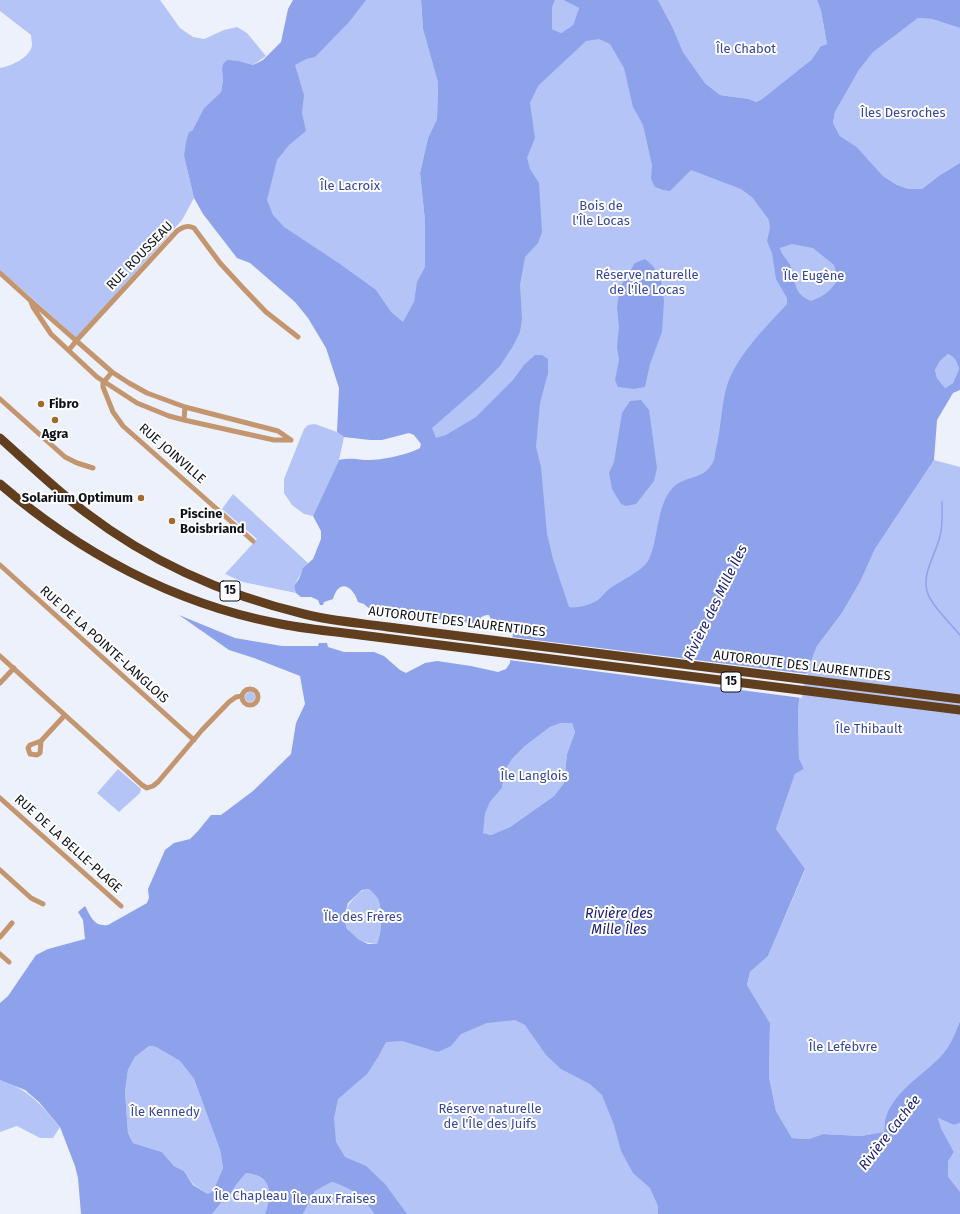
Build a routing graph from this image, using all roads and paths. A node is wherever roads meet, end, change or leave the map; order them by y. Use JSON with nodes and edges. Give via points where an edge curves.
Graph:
{"nodes":[{"id":1,"x":0,"y":273,"type":"edge"},
{"id":2,"x":31,"y":302,"type":"junction"},
{"id":3,"x":298,"y":337,"type":"dead end"},
{"id":4,"x":76,"y":341,"type":"junction"},
{"id":5,"x":69,"y":350,"type":"junction"},
{"id":6,"x":112,"y":372,"type":"junction"},
{"id":7,"x":104,"y":381,"type":"junction"},
{"id":8,"x":0,"y":399,"type":"edge"},
{"id":9,"x":185,"y":407,"type":"junction"},
{"id":10,"x":184,"y":420,"type":"junction"},
{"id":11,"x":0,"y":438,"type":"edge"},
{"id":12,"x":92,"y":468,"type":"dead end"},
{"id":13,"x":0,"y":484,"type":"edge"},
{"id":14,"x":253,"y":540,"type":"dead end"},
{"id":15,"x":0,"y":565,"type":"edge"},
{"id":16,"x":0,"y":656,"type":"edge"},
{"id":17,"x":14,"y":668,"type":"junction"},
{"id":18,"x":0,"y":683,"type":"edge"},
{"id":19,"x":242,"y":696,"type":"dead end"},
{"id":20,"x":960,"y":698,"type":"edge"},
{"id":21,"x":960,"y":710,"type":"edge"},
{"id":22,"x":65,"y":715,"type":"junction"},
{"id":23,"x":194,"y":740,"type":"junction"},
{"id":24,"x":41,"y":742,"type":"dead end"},
{"id":25,"x":0,"y":798,"type":"edge"},
{"id":26,"x":0,"y":870,"type":"edge"},
{"id":27,"x":42,"y":904,"type":"dead end"},
{"id":28,"x":121,"y":906,"type":"dead end"},
{"id":29,"x":12,"y":923,"type":"dead end"},
{"id":30,"x":0,"y":937,"type":"edge"},
{"id":31,"x":0,"y":954,"type":"edge"},
{"id":32,"x":9,"y":962,"type":"dead end"}],
"edges":[{"from":1,"to":2,"type":"street"},
{"from":2,"to":4,"type":"street"},
{"from":2,"to":5,"type":"street","via":[[51,334]]},
{"from":3,"to":4,"type":"street","name":"RUE ROUSSEAU","via":[[252,298],[220,264],[194,228],[189,226],[177,231]]},
{"from":4,"to":5,"type":"street","name":"RUE ROUSSEAU"},
{"from":4,"to":6,"type":"street"},
{"from":5,"to":7,"type":"street"},
{"from":6,"to":7,"type":"street"},
{"from":6,"to":9,"type":"street","via":[[147,393]]},
{"from":7,"to":10,"type":"street","via":[[137,403]]},
{"from":7,"to":14,"type":"street","name":"RUE JOINVILLE","via":[[102,387],[113,412],[123,426]]},
{"from":8,"to":12,"type":"street","via":[[65,457]]},
{"from":9,"to":10,"type":"street"},
{"from":9,"to":10,"type":"street","via":[[278,431],[291,440],[274,440]]},
{"from":11,"to":20,"type":"highway","name":"AUTOROUTE DES LAURENTIDES","number":"15","via":[[57,490],[104,525],[156,557],[215,586],[267,604],[315,617]]},
{"from":13,"to":21,"type":"highway","name":"AUTOROUTE DES LAURENTIDES","number":"15","via":[[63,534],[97,555],[149,582],[253,618],[289,626]]},
{"from":15,"to":23,"type":"street","name":"RUE DE LA POINTE-LANGLOIS"},
{"from":16,"to":17,"type":"street"},
{"from":17,"to":18,"type":"street"},
{"from":17,"to":22,"type":"street"},
{"from":19,"to":23,"type":"street","via":[[229,702]]},
{"from":22,"to":23,"type":"street","via":[[147,788],[158,782]]},
{"from":22,"to":24,"type":"street"},
{"from":25,"to":28,"type":"street","name":"RUE DE LA BELLE-PLAGE"},
{"from":26,"to":27,"type":"street"},
{"from":29,"to":30,"type":"street"},
{"from":31,"to":32,"type":"street"}]}
